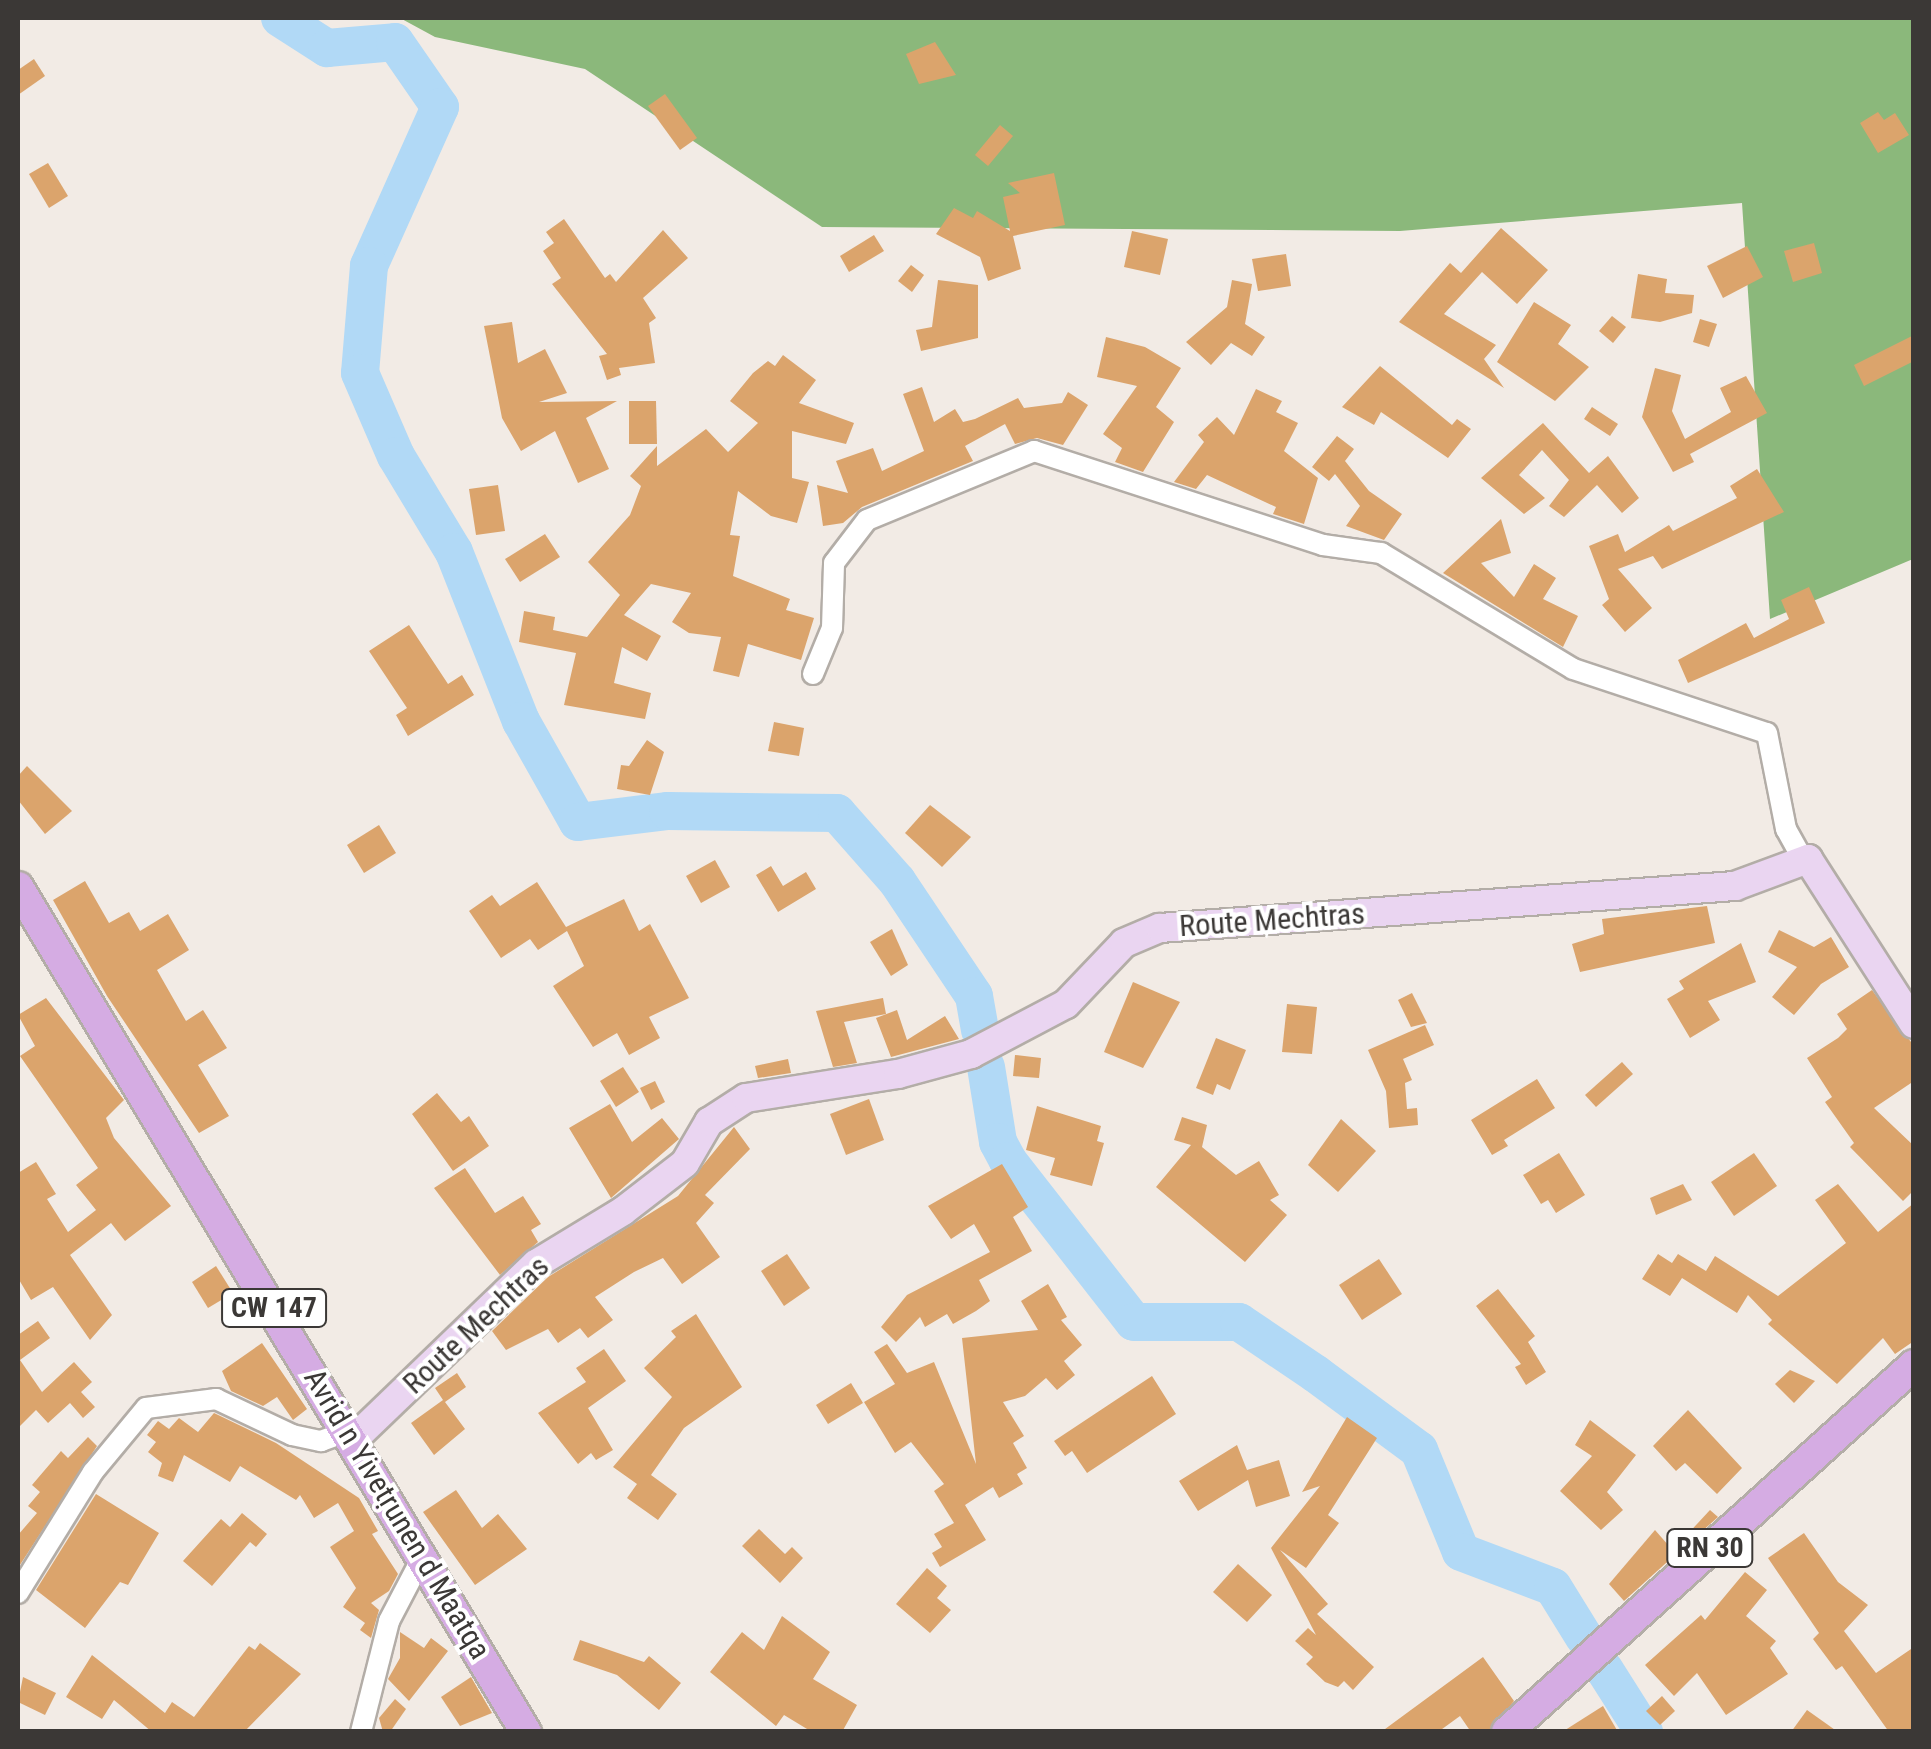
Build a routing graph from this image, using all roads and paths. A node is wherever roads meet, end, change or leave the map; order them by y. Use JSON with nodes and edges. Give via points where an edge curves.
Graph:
{"nodes":[{"id":1,"x":812,"y":674,"type":"dead end"},
{"id":2,"x":1804,"y":861,"type":"junction"},
{"id":3,"x":18,"y":887,"type":"edge"},
{"id":4,"x":1914,"y":1024,"type":"edge"},
{"id":5,"x":1914,"y":1365,"type":"edge"},
{"id":6,"x":351,"y":1436,"type":"junction"},
{"id":7,"x":423,"y":1556,"type":"junction"},
{"id":8,"x":18,"y":1593,"type":"edge"},
{"id":9,"x":361,"y":1732,"type":"edge"},
{"id":10,"x":526,"y":1732,"type":"edge"},
{"id":11,"x":1506,"y":1732,"type":"edge"}],
"edges":[{"from":1,"to":2,"type":"street","via":[[832,628],[834,563],[867,520],[1034,451],[1324,546],[1381,552],[1573,669],[1768,733],[1786,830]]},
{"from":2,"to":4,"type":"street"},
{"from":2,"to":6,"type":"street","name":"Route Mechtras","via":[[1735,886],[1160,928],[1124,944],[1066,1004],[971,1054],[898,1074],[746,1098],[710,1122],[669,1175],[536,1264]]},
{"from":3,"to":6,"type":"main road","name":"Avrid n Yivetṛunen d Maatqa","number":"CW 147"},
{"from":5,"to":11,"type":"main road","number":"RN 30"},
{"from":6,"to":7,"type":"main road","name":"Avrid n Yivetṛunen d Maatqa","number":"CW 147"},
{"from":6,"to":8,"type":"street","via":[[292,1435],[216,1399],[146,1408],[92,1472]]},
{"from":7,"to":9,"type":"street","via":[[388,1621]]},
{"from":7,"to":10,"type":"main road","name":"Avrid n Yivetṛunen d Maatqa","number":"CW 147"}]}
